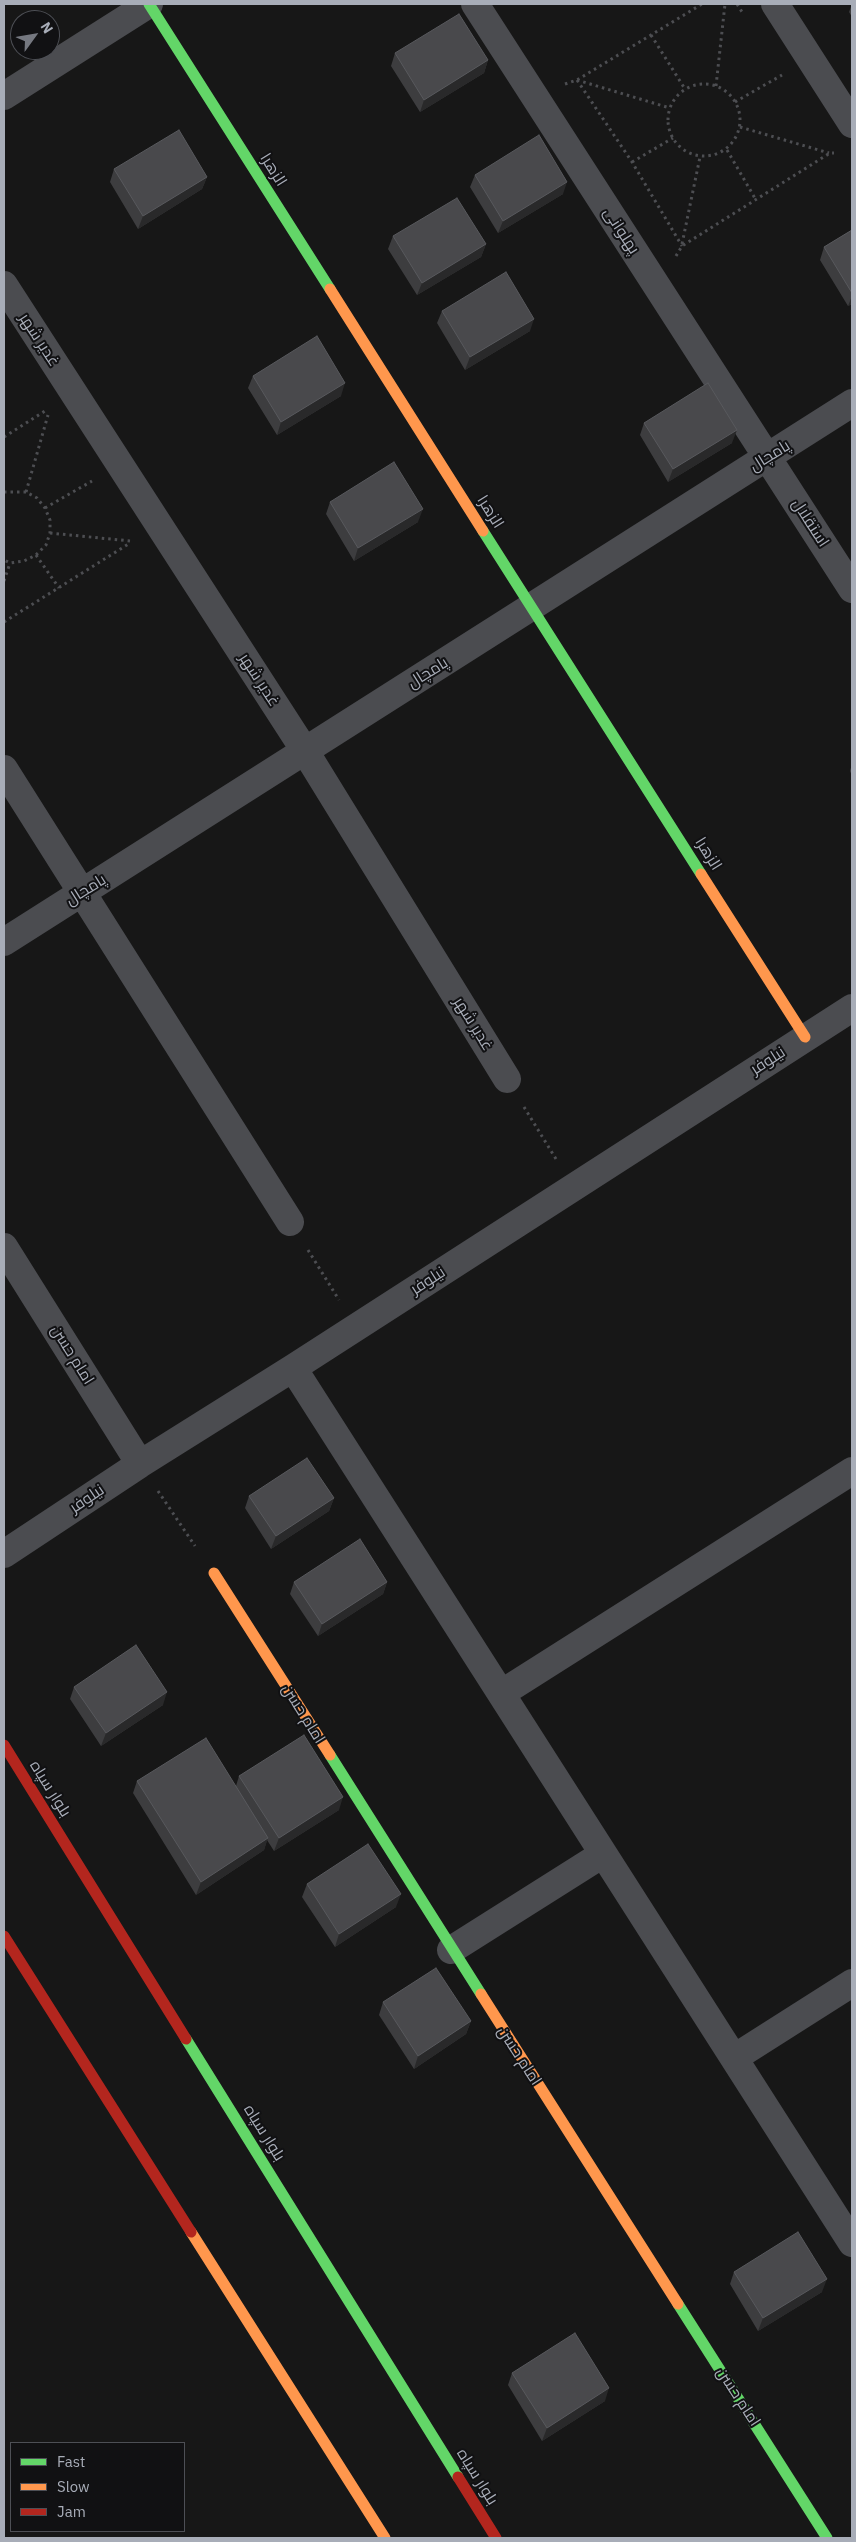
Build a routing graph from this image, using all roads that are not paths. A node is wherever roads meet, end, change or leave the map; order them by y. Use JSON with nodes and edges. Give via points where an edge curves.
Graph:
{"nodes":[{"id":1,"x":149,"y":4,"type":"edge"},
{"id":2,"x":475,"y":4,"type":"edge"},
{"id":3,"x":776,"y":4,"type":"edge"},
{"id":4,"x":4,"y":96,"type":"edge"},
{"id":5,"x":852,"y":124,"type":"edge"},
{"id":6,"x":4,"y":285,"type":"edge"},
{"id":7,"x":852,"y":403,"type":"edge"},
{"id":8,"x":767,"y":457,"type":"junction"},
{"id":9,"x":852,"y":589,"type":"edge"},
{"id":10,"x":531,"y":607,"type":"junction"},
{"id":11,"x":305,"y":751,"type":"junction"},
{"id":12,"x":4,"y":769,"type":"edge"},
{"id":13,"x":82,"y":893,"type":"junction"},
{"id":14,"x":4,"y":942,"type":"edge"},
{"id":15,"x":852,"y":1008,"type":"edge"},
{"id":16,"x":805,"y":1038,"type":"junction"},
{"id":17,"x":507,"y":1079,"type":"road end"},
{"id":18,"x":290,"y":1222,"type":"road end"},
{"id":19,"x":4,"y":1247,"type":"edge"},
{"id":20,"x":293,"y":1368,"type":"junction"},
{"id":21,"x":140,"y":1464,"type":"junction"},
{"id":22,"x":852,"y":1471,"type":"edge"},
{"id":23,"x":4,"y":1554,"type":"edge"},
{"id":24,"x":214,"y":1573,"type":"road end"},
{"id":25,"x":502,"y":1693,"type":"junction"},
{"id":26,"x":4,"y":1745,"type":"edge"},
{"id":27,"x":603,"y":1854,"type":"junction"},
{"id":28,"x":4,"y":1936,"type":"edge"},
{"id":29,"x":451,"y":1950,"type":"junction"},
{"id":30,"x":852,"y":1983,"type":"edge"},
{"id":31,"x":734,"y":2058,"type":"junction"},
{"id":32,"x":852,"y":2243,"type":"edge"},
{"id":33,"x":385,"y":2538,"type":"edge"},
{"id":34,"x":496,"y":2538,"type":"edge"},
{"id":35,"x":827,"y":2538,"type":"edge"}],
"edges":[{"from":1,"to":4,"type":"street"},
{"from":1,"to":10,"type":"street","name":"الزهرا"},
{"from":2,"to":8,"type":"street","name":"پهلوانی"},
{"from":3,"to":5,"type":"street"},
{"from":6,"to":11,"type":"street","name":"غدیر شهر"},
{"from":7,"to":8,"type":"street","name":"پامچال"},
{"from":8,"to":9,"type":"street","name":"استقلال"},
{"from":8,"to":10,"type":"street","name":"پامچال"},
{"from":10,"to":11,"type":"street","name":"پامچال"},
{"from":10,"to":16,"type":"street","name":"الزهرا"},
{"from":11,"to":13,"type":"street","name":"پامچال"},
{"from":11,"to":17,"type":"street","name":"غدیر شهر"},
{"from":12,"to":13,"type":"street"},
{"from":13,"to":14,"type":"street","name":"پامچال"},
{"from":13,"to":18,"type":"street"},
{"from":15,"to":16,"type":"street","name":"نیلوفر"},
{"from":16,"to":20,"type":"street","name":"نیلوفر"},
{"from":19,"to":21,"type":"street","name":"امام حسن"},
{"from":20,"to":21,"type":"street","name":"نیلوفر"},
{"from":20,"to":25,"type":"street"},
{"from":21,"to":23,"type":"street","name":"نیلوفر"},
{"from":22,"to":25,"type":"street"},
{"from":24,"to":29,"type":"street","name":"امام حسن"},
{"from":25,"to":27,"type":"street"},
{"from":26,"to":34,"type":"street","name":"بلوار سپاه"},
{"from":27,"to":29,"type":"street"},
{"from":27,"to":31,"type":"street"},
{"from":28,"to":33,"type":"street"},
{"from":29,"to":35,"type":"street","name":"امام حسن"},
{"from":30,"to":31,"type":"street"},
{"from":31,"to":32,"type":"street"}]}
